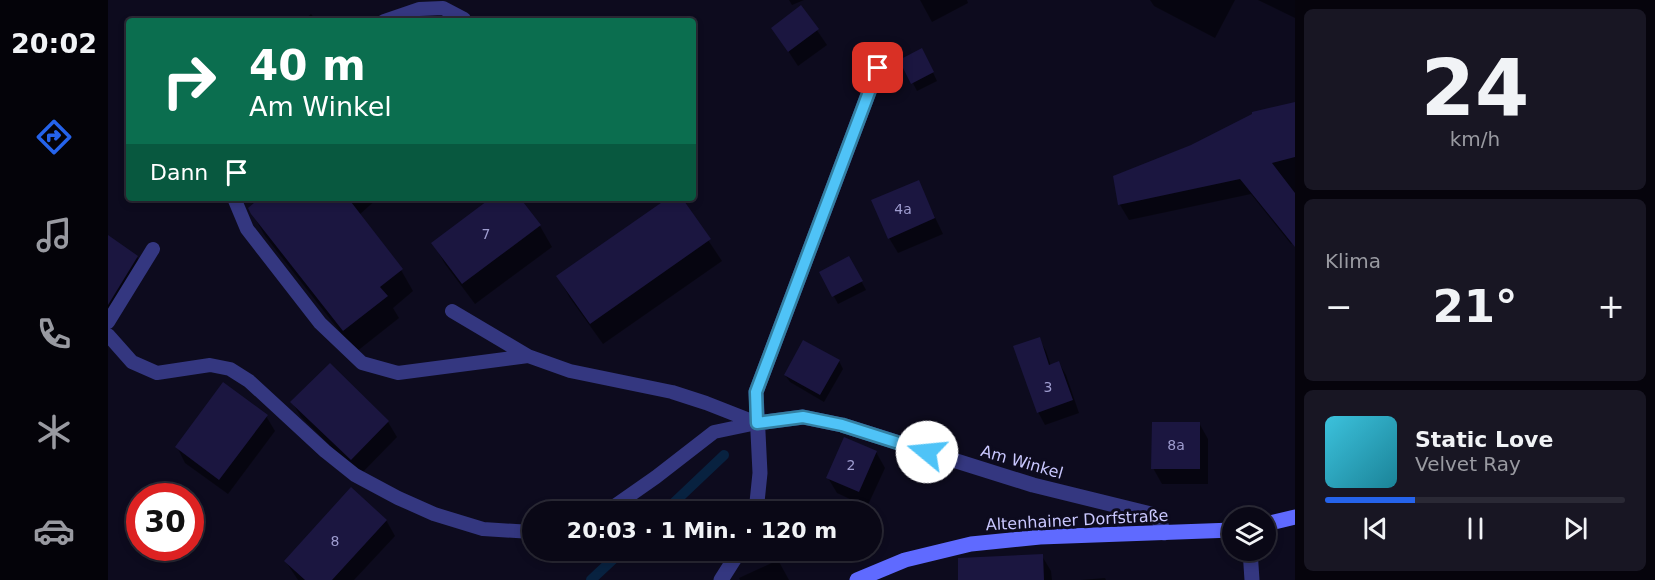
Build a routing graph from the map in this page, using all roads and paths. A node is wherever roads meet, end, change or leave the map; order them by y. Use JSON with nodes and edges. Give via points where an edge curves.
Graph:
{"nodes":[{"id":1,"x":393,"y":18,"type":"edge"},
{"id":2,"x":462,"y":18,"type":"edge"},
{"id":3,"x":878,"y":68,"type":"dead end"},
{"id":4,"x":235,"y":201,"type":"edge"},
{"id":5,"x":153,"y":249,"type":"dead end"},
{"id":6,"x":452,"y":310,"type":"dead end"},
{"id":7,"x":108,"y":322,"type":"edge"},
{"id":8,"x":108,"y":335,"type":"edge"},
{"id":9,"x":528,"y":356,"type":"junction"},
{"id":10,"x":757,"y":423,"type":"junction"},
{"id":11,"x":622,"y":501,"type":"edge"},
{"id":12,"x":757,"y":501,"type":"edge"},
{"id":13,"x":1295,"y":517,"type":"edge"},
{"id":14,"x":1276,"y":522,"type":"edge"},
{"id":15,"x":1222,"y":530,"type":"edge"},
{"id":16,"x":522,"y":531,"type":"edge"},
{"id":17,"x":1164,"y":533,"type":"junction"},
{"id":18,"x":733,"y":561,"type":"edge"},
{"id":19,"x":1251,"y":561,"type":"edge"},
{"id":20,"x":721,"y":580,"type":"edge"},
{"id":21,"x":857,"y":580,"type":"edge"},
{"id":22,"x":1252,"y":580,"type":"edge"}],
"edges":[{"from":1,"to":2,"type":"lane","via":[[419,9],[443,8]]},
{"from":3,"to":10,"type":"street","via":[[756,392]]},
{"from":4,"to":9,"type":"lane","via":[[247,229],[320,323],[362,363],[398,374]]},
{"from":5,"to":7,"type":"lane"},
{"from":6,"to":9,"type":"lane"},
{"from":8,"to":16,"type":"lane","via":[[132,362],[157,374],[210,365],[230,369],[249,381],[355,475],[398,498],[483,529]]},
{"from":9,"to":10,"type":"lane","via":[[570,371],[672,392]]},
{"from":10,"to":11,"type":"lane","via":[[714,432]]},
{"from":10,"to":12,"type":"street"},
{"from":10,"to":17,"type":"street","name":"Am Winkel","via":[[803,417],[842,425],[1033,485],[1151,514],[1159,520]]},
{"from":13,"to":14,"type":"street"},
{"from":15,"to":17,"type":"street","name":"Altenhainer Dorfstraße"},
{"from":17,"to":21,"type":"street","name":"Altenhainer Dorfstraße","via":[[1040,537],[970,544],[905,560]]},
{"from":18,"to":20,"type":"street"},
{"from":19,"to":22,"type":"street"}]}
